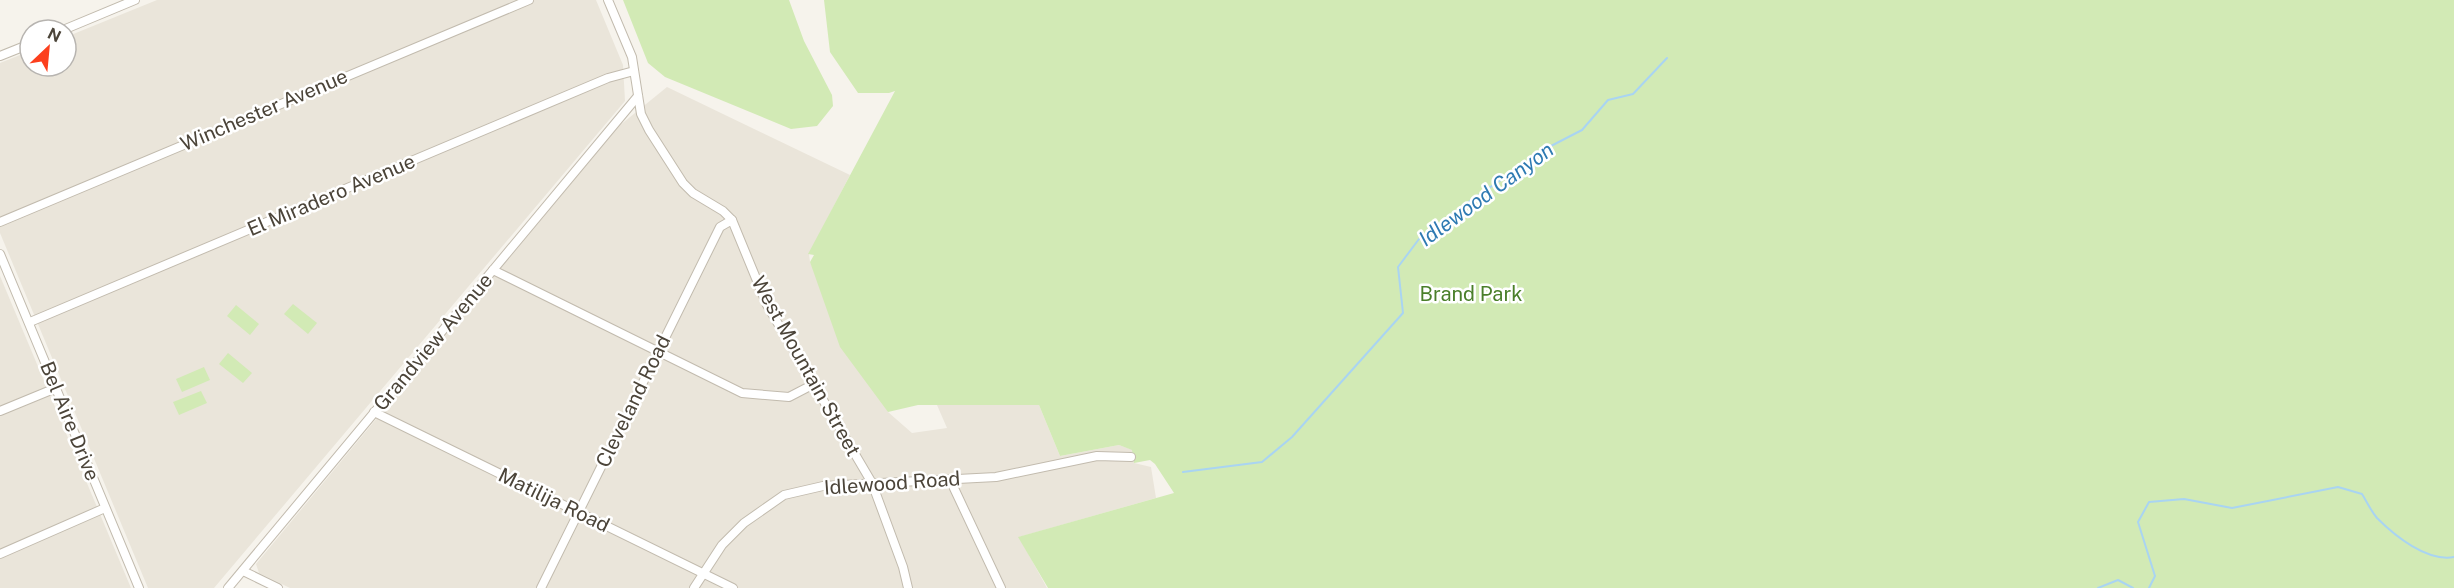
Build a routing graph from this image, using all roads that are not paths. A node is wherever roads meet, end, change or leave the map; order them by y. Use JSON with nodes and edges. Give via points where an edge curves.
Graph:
{"nodes":[{"id":1,"x":135,"y":0,"type":"edge"},
{"id":2,"x":529,"y":0,"type":"edge"},
{"id":3,"x":608,"y":0,"type":"edge"},
{"id":4,"x":78,"y":24,"type":"edge"},
{"id":5,"x":18,"y":49,"type":"edge"},
{"id":6,"x":0,"y":56,"type":"edge"},
{"id":7,"x":634,"y":71,"type":"junction"},
{"id":8,"x":638,"y":96,"type":"junction"},
{"id":9,"x":732,"y":220,"type":"junction"},
{"id":10,"x":0,"y":222,"type":"edge"},
{"id":11,"x":0,"y":254,"type":"edge"},
{"id":12,"x":493,"y":270,"type":"junction"},
{"id":13,"x":30,"y":322,"type":"junction"},
{"id":14,"x":657,"y":352,"type":"junction"},
{"id":15,"x":814,"y":384,"type":"junction"},
{"id":16,"x":56,"y":388,"type":"junction"},
{"id":17,"x":0,"y":411,"type":"edge"},
{"id":18,"x":374,"y":412,"type":"junction"},
{"id":19,"x":1131,"y":457,"type":"dead end"},
{"id":20,"x":951,"y":479,"type":"junction"},
{"id":21,"x":872,"y":483,"type":"junction"},
{"id":22,"x":105,"y":508,"type":"junction"},
{"id":23,"x":578,"y":512,"type":"junction"},
{"id":24,"x":0,"y":554,"type":"edge"},
{"id":25,"x":243,"y":571,"type":"junction"},
{"id":26,"x":702,"y":573,"type":"junction"},
{"id":27,"x":139,"y":588,"type":"edge"},
{"id":28,"x":228,"y":588,"type":"edge"},
{"id":29,"x":278,"y":588,"type":"edge"},
{"id":30,"x":541,"y":588,"type":"edge"},
{"id":31,"x":694,"y":588,"type":"edge"},
{"id":32,"x":733,"y":588,"type":"edge"},
{"id":33,"x":908,"y":588,"type":"edge"},
{"id":34,"x":1001,"y":588,"type":"edge"}],
"edges":[{"from":1,"to":4,"type":"street"},
{"from":2,"to":10,"type":"street","name":"Winchester Avenue"},
{"from":3,"to":7,"type":"street"},
{"from":5,"to":6,"type":"street"},
{"from":7,"to":8,"type":"street"},
{"from":7,"to":13,"type":"street","name":"El Miradero Avenue","via":[[608,78]]},
{"from":8,"to":9,"type":"street","via":[[649,130],[683,183]]},
{"from":8,"to":12,"type":"street","name":"Grandview Avenue"},
{"from":9,"to":14,"type":"street","name":"Cleveland Road","via":[[720,227]]},
{"from":9,"to":15,"type":"street","name":"West Mountain Street","via":[[767,305]]},
{"from":11,"to":13,"type":"street","name":"Bel Aire Drive"},
{"from":12,"to":14,"type":"street"},
{"from":12,"to":18,"type":"street","name":"Grandview Avenue"},
{"from":13,"to":16,"type":"street","name":"Bel Aire Drive"},
{"from":14,"to":15,"type":"street","via":[[742,393],[789,397]]},
{"from":14,"to":23,"type":"street","name":"Cleveland Road"},
{"from":15,"to":21,"type":"street","name":"West Mountain Street"},
{"from":16,"to":17,"type":"street"},
{"from":16,"to":22,"type":"street","name":"Bel Aire Drive"},
{"from":18,"to":23,"type":"street","name":"Matilija Road"},
{"from":18,"to":25,"type":"street","name":"Grandview Avenue"},
{"from":19,"to":20,"type":"street","name":"Idlewood Road","via":[[1097,456],[996,477]]},
{"from":20,"to":21,"type":"street","name":"Idlewood Road"},
{"from":20,"to":34,"type":"street"},
{"from":21,"to":26,"type":"street","name":"Idlewood Road","via":[[823,486],[784,495],[744,523],[722,544]]},
{"from":21,"to":33,"type":"street","name":"West Mountain Street"},
{"from":22,"to":24,"type":"street"},
{"from":22,"to":27,"type":"street","name":"Bel Aire Drive"},
{"from":23,"to":26,"type":"street","name":"Matilija Road"},
{"from":23,"to":30,"type":"street","name":"Cleveland Road"},
{"from":25,"to":28,"type":"street","name":"Grandview Avenue"},
{"from":25,"to":29,"type":"street"},
{"from":26,"to":31,"type":"street","name":"Idlewood Road"},
{"from":26,"to":32,"type":"street","name":"Matilija Road"}]}
